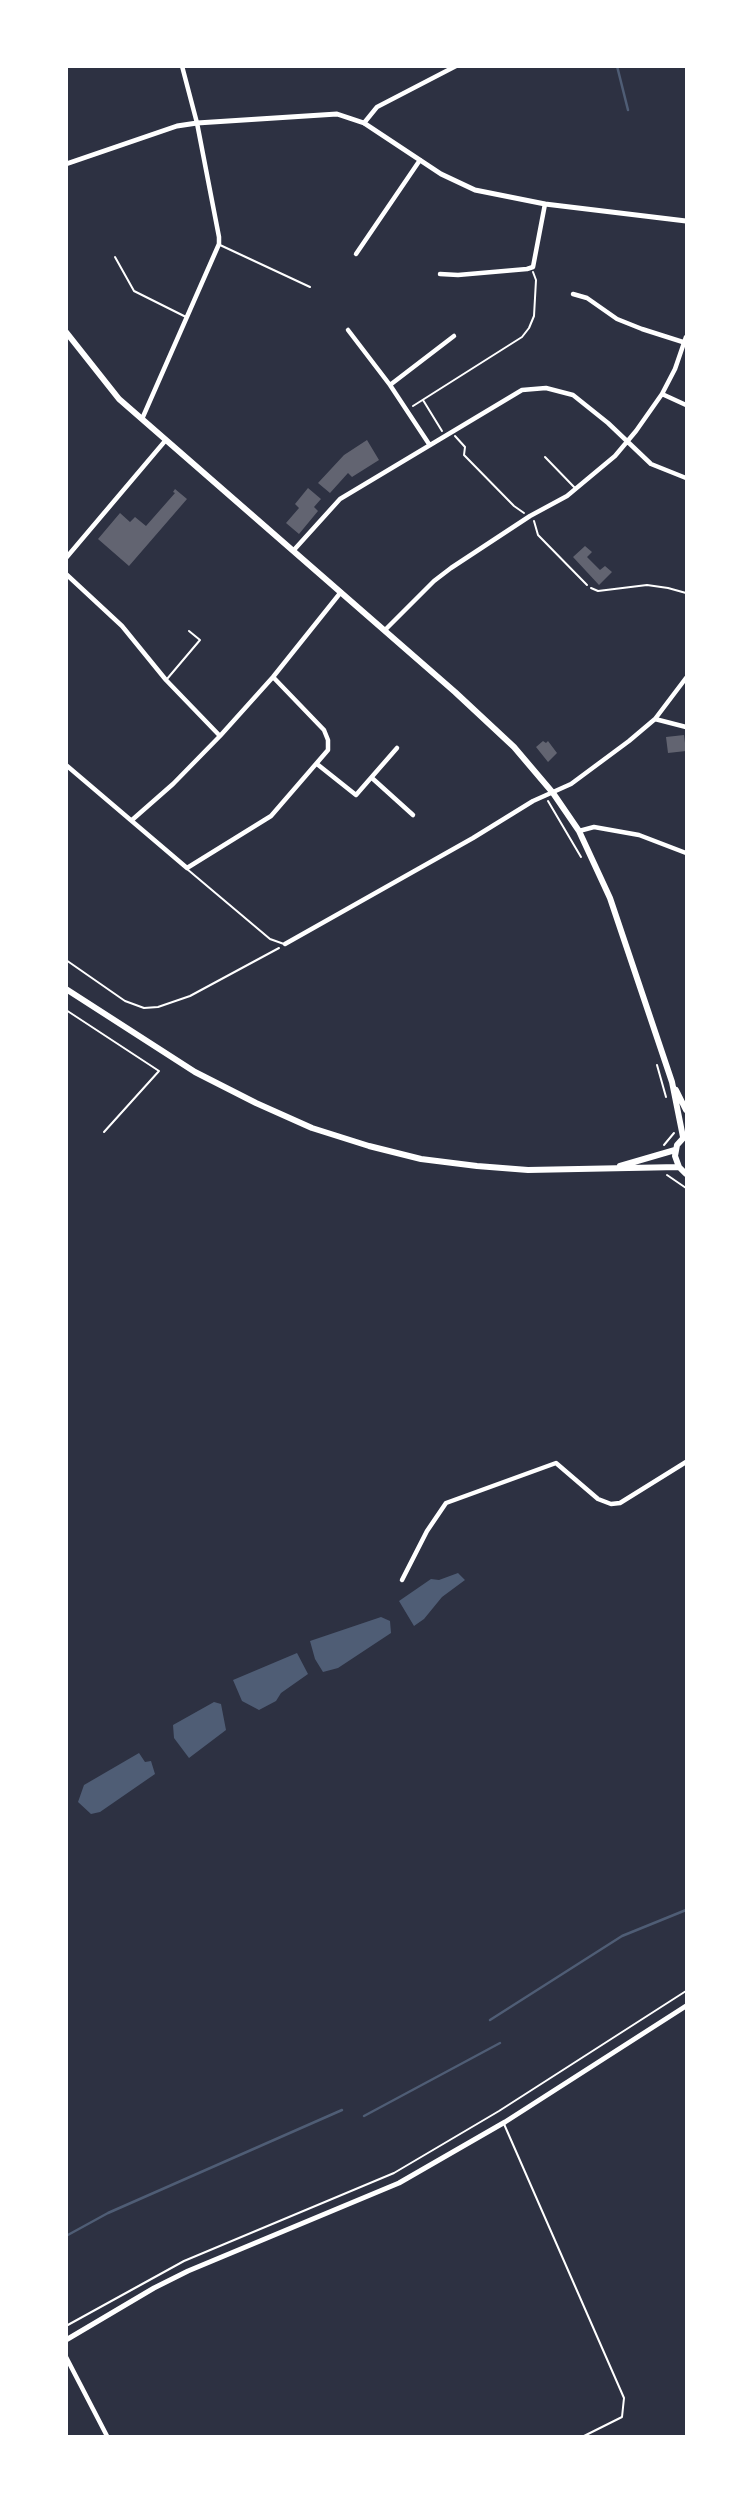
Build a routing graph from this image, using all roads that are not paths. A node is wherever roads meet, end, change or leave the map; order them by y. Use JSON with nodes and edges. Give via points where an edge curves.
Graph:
{"nodes":[{"id":1,"x":182,"y":66,"type":"edge"},
{"id":2,"x":456,"y":66,"type":"edge"},
{"id":3,"x":197,"y":122,"type":"junction"},
{"id":4,"x":364,"y":123,"type":"junction"},
{"id":5,"x":420,"y":160,"type":"junction"},
{"id":6,"x":66,"y":163,"type":"edge"},
{"id":7,"x":545,"y":204,"type":"junction"},
{"id":8,"x":687,"y":221,"type":"edge"},
{"id":9,"x":219,"y":244,"type":"junction"},
{"id":10,"x":356,"y":254,"type":"dead end"},
{"id":11,"x":115,"y":257,"type":"dead end"},
{"id":12,"x":440,"y":274,"type":"dead end"},
{"id":13,"x":310,"y":287,"type":"dead end"},
{"id":14,"x":573,"y":294,"type":"dead end"},
{"id":15,"x":187,"y":317,"type":"junction"},
{"id":16,"x":348,"y":330,"type":"dead end"},
{"id":17,"x":66,"y":332,"type":"edge"},
{"id":18,"x":454,"y":336,"type":"dead end"},
{"id":19,"x":686,"y":341,"type":"edge"},
{"id":20,"x":390,"y":385,"type":"junction"},
{"id":21,"x":662,"y":394,"type":"junction"},
{"id":22,"x":687,"y":405,"type":"edge"},
{"id":23,"x":141,"y":420,"type":"junction"},
{"id":24,"x":627,"y":440,"type":"junction"},
{"id":25,"x":165,"y":441,"type":"junction"},
{"id":26,"x":429,"y":444,"type":"junction"},
{"id":27,"x":545,"y":457,"type":"dead end"},
{"id":28,"x":687,"y":478,"type":"edge"},
{"id":29,"x":576,"y":489,"type":"junction"},
{"id":30,"x":293,"y":551,"type":"junction"},
{"id":31,"x":66,"y":558,"type":"edge"},
{"id":32,"x":66,"y":574,"type":"edge"},
{"id":33,"x":591,"y":589,"type":"road end"},
{"id":34,"x":341,"y":593,"type":"junction"},
{"id":35,"x":687,"y":593,"type":"edge"},
{"id":36,"x":385,"y":630,"type":"junction"},
{"id":37,"x":189,"y":631,"type":"dead end"},
{"id":38,"x":273,"y":677,"type":"junction"},
{"id":39,"x":687,"y":678,"type":"edge"},
{"id":40,"x":166,"y":680,"type":"junction"},
{"id":41,"x":655,"y":719,"type":"junction"},
{"id":42,"x":687,"y":727,"type":"edge"},
{"id":43,"x":220,"y":736,"type":"junction"},
{"id":44,"x":397,"y":748,"type":"dead end"},
{"id":45,"x":317,"y":764,"type":"junction"},
{"id":46,"x":66,"y":765,"type":"edge"},
{"id":47,"x":372,"y":778,"type":"junction"},
{"id":48,"x":553,"y":793,"type":"junction"},
{"id":49,"x":413,"y":815,"type":"dead end"},
{"id":50,"x":132,"y":820,"type":"junction"},
{"id":51,"x":579,"y":831,"type":"junction"},
{"id":52,"x":687,"y":853,"type":"edge"},
{"id":53,"x":187,"y":868,"type":"junction"},
{"id":54,"x":285,"y":944,"type":"joint"},
{"id":55,"x":66,"y":989,"type":"edge"},
{"id":56,"x":66,"y":1010,"type":"edge"},
{"id":57,"x":672,"y":1082,"type":"junction"},
{"id":58,"x":687,"y":1110,"type":"edge"},
{"id":59,"x":104,"y":1132,"type":"dead end"},
{"id":60,"x":685,"y":1136,"type":"edge"},
{"id":61,"x":675,"y":1150,"type":"junction"},
{"id":62,"x":679,"y":1167,"type":"junction"},
{"id":63,"x":608,"y":1169,"type":"junction"},
{"id":64,"x":687,"y":1174,"type":"edge"},
{"id":65,"x":687,"y":1462,"type":"edge"},
{"id":66,"x":402,"y":1580,"type":"dead end"},
{"id":67,"x":687,"y":2006,"type":"edge"},
{"id":68,"x":503,"y":2123,"type":"junction"},
{"id":69,"x":66,"y":2340,"type":"edge"},
{"id":70,"x":66,"y":2357,"type":"edge"},
{"id":71,"x":107,"y":2437,"type":"edge"},
{"id":72,"x":584,"y":2437,"type":"edge"}],
"edges":[{"from":1,"to":3,"type":"street"},
{"from":2,"to":4,"type":"street","via":[[377,107]]},
{"from":3,"to":4,"type":"street","via":[[337,114]]},
{"from":3,"to":6,"type":"street"},
{"from":3,"to":9,"type":"street"},
{"from":4,"to":5,"type":"street"},
{"from":5,"to":7,"type":"street","via":[[475,190]]},
{"from":5,"to":10,"type":"street"},
{"from":7,"to":8,"type":"street"},
{"from":7,"to":12,"type":"street","via":[[531,268]]},
{"from":9,"to":13,"type":"lane"},
{"from":9,"to":15,"type":"street"},
{"from":11,"to":15,"type":"lane","via":[[134,292]]},
{"from":14,"to":19,"type":"street","via":[[617,319]]},
{"from":15,"to":23,"type":"street"},
{"from":16,"to":20,"type":"street"},
{"from":17,"to":23,"type":"main road"},
{"from":18,"to":20,"type":"street"},
{"from":19,"to":21,"type":"street"},
{"from":20,"to":26,"type":"street"},
{"from":21,"to":22,"type":"street"},
{"from":21,"to":24,"type":"street"},
{"from":23,"to":25,"type":"main road"},
{"from":24,"to":26,"type":"street","via":[[573,395],[546,388],[511,395]]},
{"from":24,"to":28,"type":"street","via":[[651,464]]},
{"from":24,"to":29,"type":"street"},
{"from":25,"to":30,"type":"main road"},
{"from":25,"to":31,"type":"street"},
{"from":26,"to":30,"type":"street","via":[[340,499]]},
{"from":27,"to":29,"type":"lane"},
{"from":29,"to":36,"type":"street","via":[[434,581]]},
{"from":30,"to":34,"type":"main road"},
{"from":32,"to":40,"type":"street","via":[[122,626]]},
{"from":33,"to":35,"type":"lane","via":[[647,585]]},
{"from":34,"to":36,"type":"main road"},
{"from":34,"to":38,"type":"street"},
{"from":36,"to":48,"type":"main road","via":[[494,727]]},
{"from":37,"to":40,"type":"lane","via":[[200,640]]},
{"from":38,"to":43,"type":"street"},
{"from":38,"to":45,"type":"street","via":[[327,735],[327,750]]},
{"from":39,"to":41,"type":"street"},
{"from":40,"to":43,"type":"street"},
{"from":41,"to":42,"type":"street"},
{"from":41,"to":48,"type":"street","via":[[571,785]]},
{"from":43,"to":50,"type":"street"},
{"from":44,"to":47,"type":"street"},
{"from":45,"to":47,"type":"street","via":[[356,795]]},
{"from":45,"to":53,"type":"street","via":[[271,816]]},
{"from":46,"to":50,"type":"street"},
{"from":47,"to":49,"type":"street"},
{"from":48,"to":51,"type":"main road"},
{"from":48,"to":54,"type":"street"},
{"from":50,"to":53,"type":"street"},
{"from":51,"to":52,"type":"street","via":[[594,827],[639,835]]},
{"from":51,"to":57,"type":"main road","via":[[610,898]]},
{"from":53,"to":54,"type":"lane","via":[[270,939]]},
{"from":55,"to":63,"type":"main road","via":[[195,1072],[312,1128],[421,1158],[477,1166]]},
{"from":56,"to":59,"type":"lane","via":[[159,1071]]},
{"from":57,"to":58,"type":"main road"},
{"from":57,"to":60,"type":"main road"},
{"from":60,"to":61,"type":"main road"},
{"from":61,"to":62,"type":"main road"},
{"from":61,"to":63,"type":"main road"},
{"from":62,"to":63,"type":"main road"},
{"from":62,"to":64,"type":"main road"},
{"from":65,"to":66,"type":"street","via":[[620,1503],[598,1499],[556,1463],[446,1503]]},
{"from":67,"to":68,"type":"street"},
{"from":68,"to":69,"type":"street","via":[[399,2183],[188,2271]]},
{"from":68,"to":72,"type":"lane","via":[[624,2398],[622,2417]]},
{"from":70,"to":71,"type":"street"}]}
